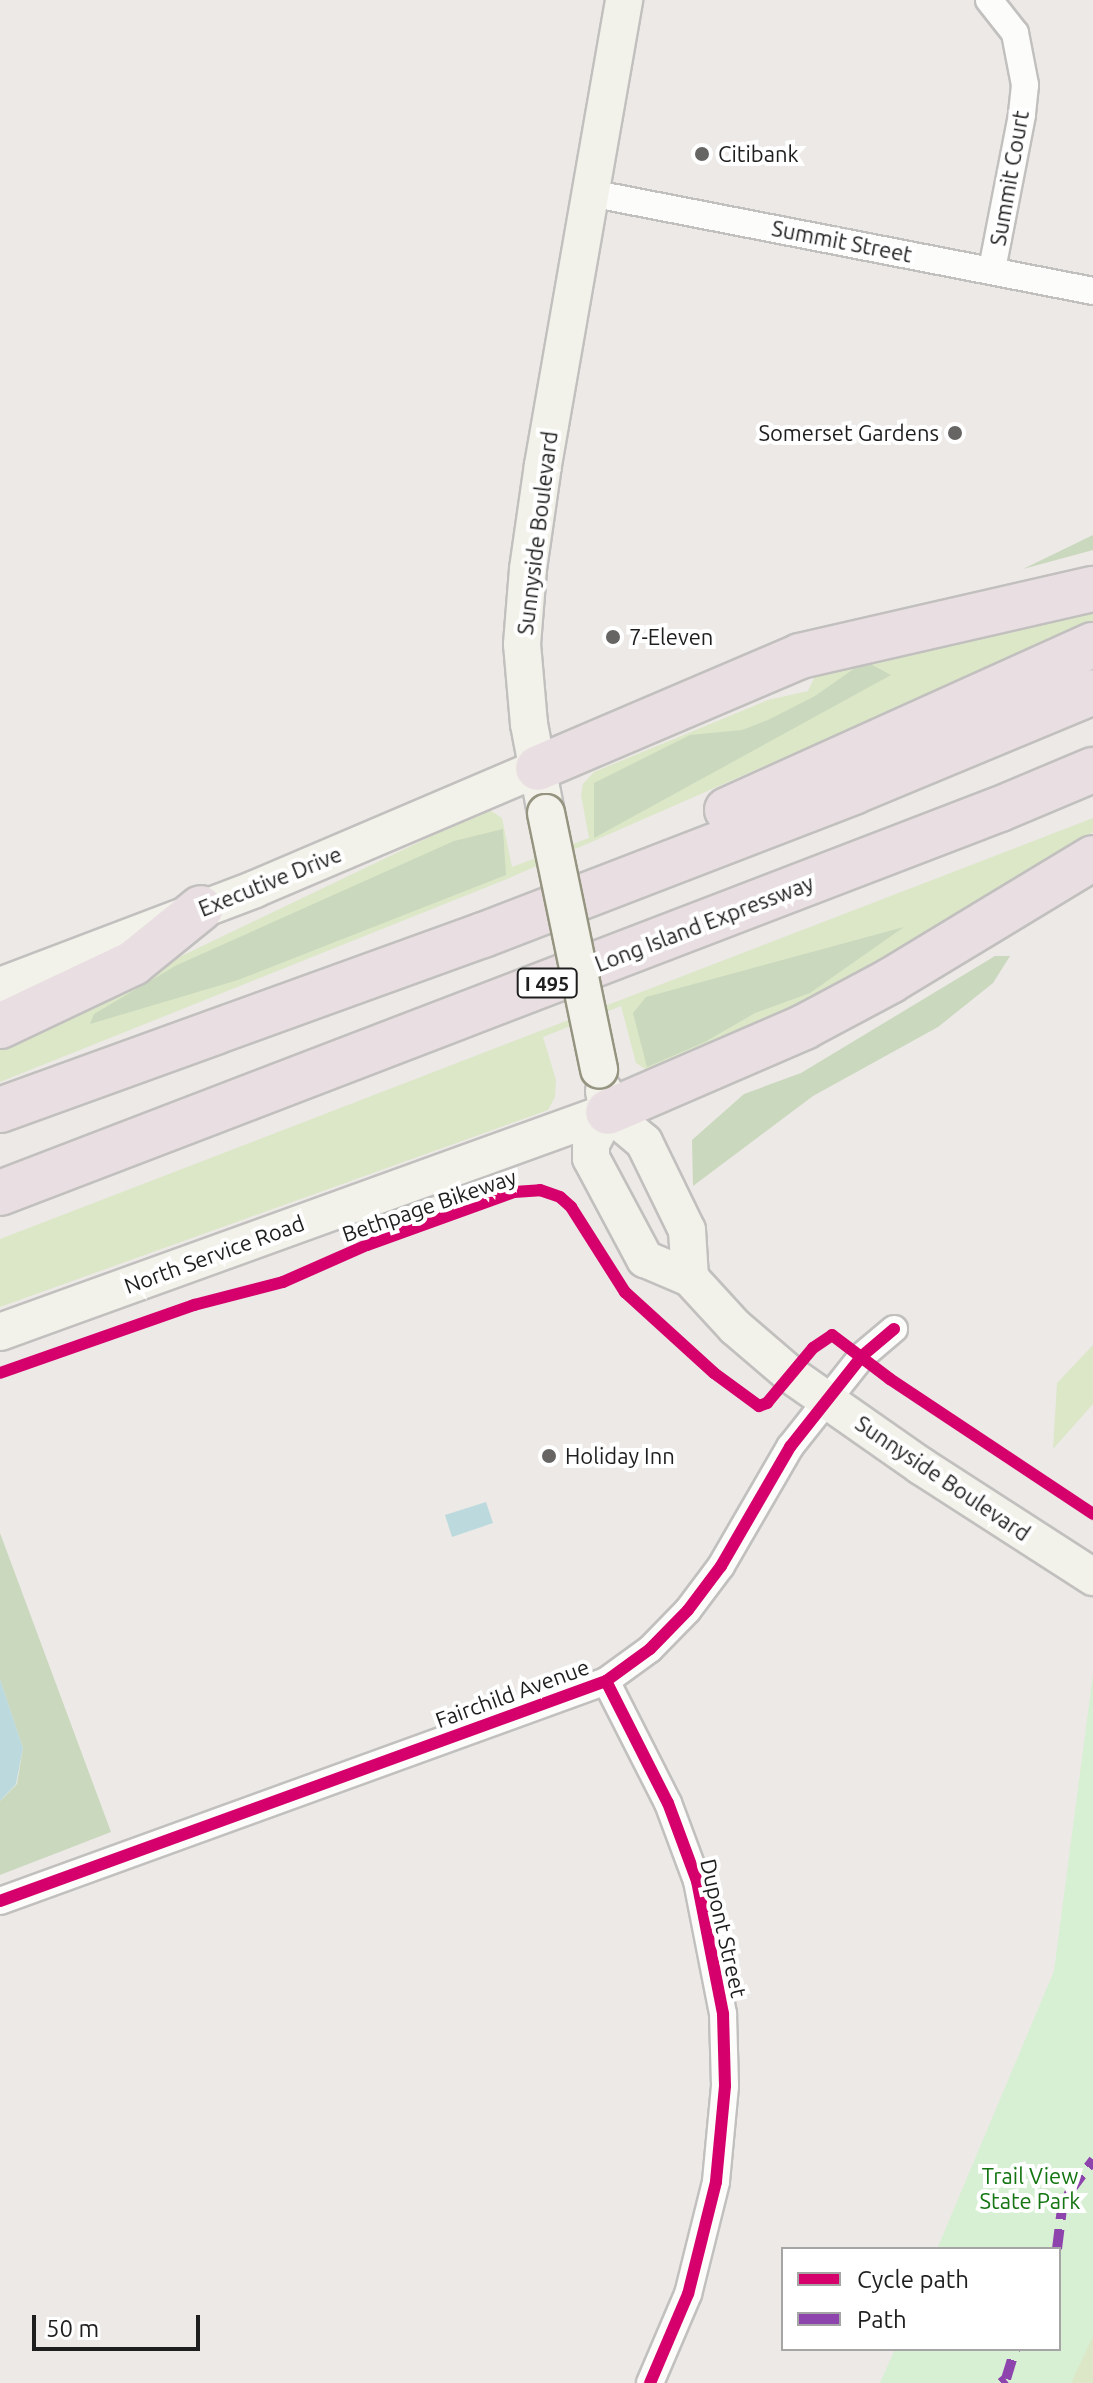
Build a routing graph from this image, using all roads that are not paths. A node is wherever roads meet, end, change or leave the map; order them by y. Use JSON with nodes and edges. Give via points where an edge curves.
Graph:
{"nodes":[{"id":1,"x":624,"y":0,"type":"edge"},
{"id":2,"x":989,"y":0,"type":"edge"},
{"id":3,"x":590,"y":193,"type":"junction"},
{"id":4,"x":992,"y":270,"type":"junction"},
{"id":5,"x":1093,"y":291,"type":"edge"},
{"id":6,"x":1093,"y":589,"type":"edge"},
{"id":7,"x":1093,"y":645,"type":"edge"},
{"id":8,"x":1093,"y":692,"type":"edge"},
{"id":9,"x":538,"y":768,"type":"junction"},
{"id":10,"x":1093,"y":770,"type":"edge"},
{"id":11,"x":1093,"y":858,"type":"edge"},
{"id":12,"x":641,"y":873,"type":"junction"},
{"id":13,"x":201,"y":908,"type":"junction"},
{"id":14,"x":0,"y":986,"type":"edge"},
{"id":15,"x":0,"y":1026,"type":"edge"},
{"id":16,"x":0,"y":1110,"type":"edge"},
{"id":17,"x":608,"y":1112,"type":"junction"},
{"id":18,"x":0,"y":1193,"type":"edge"},
{"id":19,"x":690,"y":1278,"type":"junction"},
{"id":20,"x":894,"y":1329,"type":"dead end"},
{"id":21,"x":0,"y":1332,"type":"edge"},
{"id":22,"x":826,"y":1400,"type":"junction"},
{"id":23,"x":1093,"y":1577,"type":"edge"},
{"id":24,"x":606,"y":1681,"type":"junction"},
{"id":25,"x":0,"y":1901,"type":"edge"},
{"id":26,"x":650,"y":2383,"type":"edge"}],
"edges":[{"from":1,"to":3,"type":"main road","name":"Sunnyside Boulevard"},
{"from":2,"to":4,"type":"street","name":"Summit Court","via":[[1015,33],[1025,85]]},
{"from":3,"to":4,"type":"street","name":"Summit Street"},
{"from":3,"to":9,"type":"main road","name":"Sunnyside Boulevard","via":[[528,569],[522,644]]},
{"from":4,"to":5,"type":"street","name":"Summit Street"},
{"from":6,"to":9,"type":"highway","via":[[800,656]]},
{"from":7,"to":12,"type":"highway","via":[[708,818]]},
{"from":8,"to":12,"type":"highway"},
{"from":9,"to":13,"type":"main road","name":"Executive Drive"},
{"from":9,"to":17,"type":"main road","name":"Sunnyside Boulevard","bridge":true},
{"from":10,"to":18,"type":"highway","name":"Long Island Expressway","number":"I 495"},
{"from":11,"to":17,"type":"highway","via":[[804,1027]]},
{"from":12,"to":16,"type":"highway"},
{"from":13,"to":14,"type":"main road","name":"Executive Drive"},
{"from":13,"to":15,"type":"highway","via":[[133,963]]},
{"from":17,"to":19,"type":"main road","via":[[644,1142],[687,1230]]},
{"from":17,"to":19,"type":"main road","name":"Sunnyside Boulevard","via":[[591,1144],[591,1158],[645,1259]]},
{"from":17,"to":21,"type":"main road","name":"North Service Road"},
{"from":19,"to":22,"type":"main road","name":"Sunnyside Boulevard","via":[[735,1327]]},
{"from":20,"to":22,"type":"street","name":"Fairchild Avenue","via":[[862,1356]]},
{"from":22,"to":23,"type":"main road","name":"Sunnyside Boulevard"},
{"from":22,"to":24,"type":"street","name":"Fairchild Avenue","via":[[790,1447],[721,1566],[688,1610],[650,1649]]},
{"from":24,"to":25,"type":"street","name":"Fairchild Avenue"},
{"from":24,"to":26,"type":"street","name":"Dupont Street","via":[[668,1803],[697,1881],[723,2014],[725,2086],[716,2182],[688,2294]]}]}
